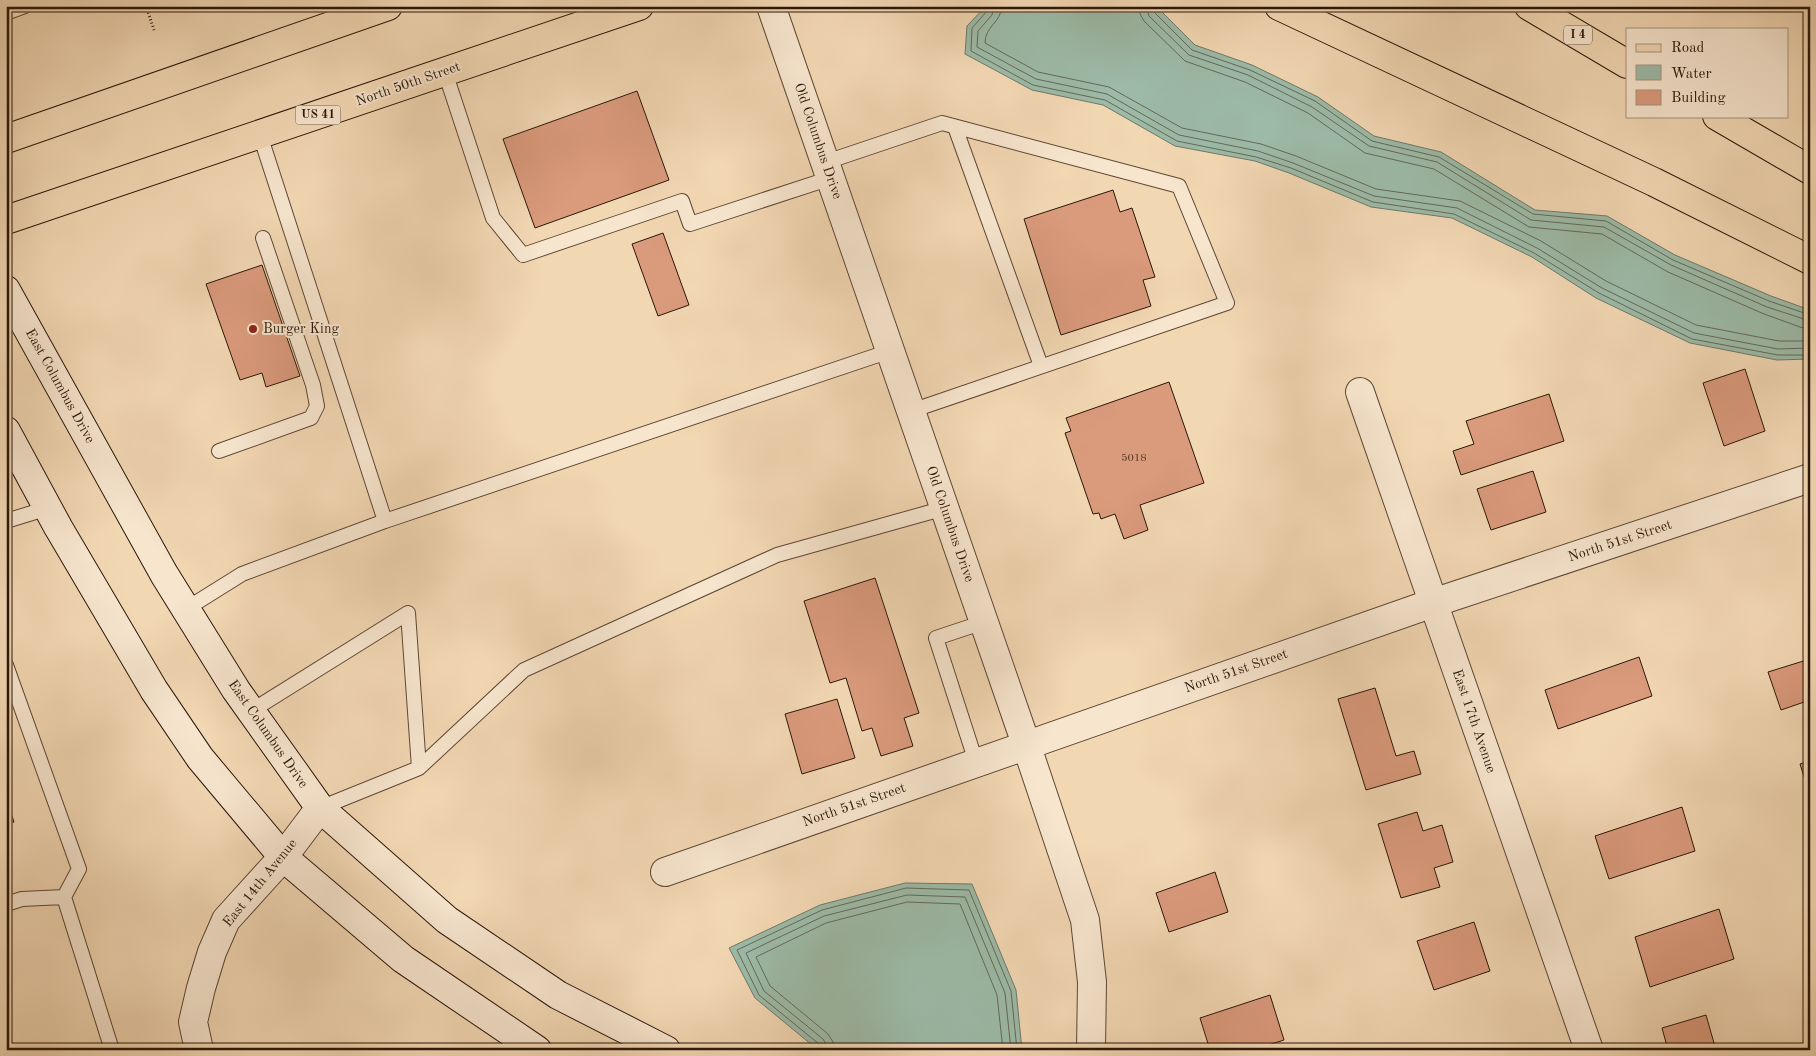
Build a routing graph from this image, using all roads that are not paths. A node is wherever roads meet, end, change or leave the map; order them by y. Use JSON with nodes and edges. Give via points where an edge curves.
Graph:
{"nodes":[{"id":1,"x":25,"y":6,"type":"edge"},
{"id":2,"x":388,"y":6,"type":"edge"},
{"id":3,"x":639,"y":6,"type":"edge"},
{"id":4,"x":771,"y":6,"type":"edge"},
{"id":5,"x":1279,"y":6,"type":"edge"},
{"id":6,"x":1529,"y":6,"type":"edge"},
{"id":7,"x":6,"y":13,"type":"edge"},
{"id":8,"x":342,"y":14,"type":"edge"},
{"id":9,"x":1626,"y":63,"type":"edge"},
{"id":10,"x":445,"y":72,"type":"junction"},
{"id":11,"x":1720,"y":118,"type":"edge"},
{"id":12,"x":955,"y":127,"type":"junction"},
{"id":13,"x":260,"y":134,"type":"junction"},
{"id":14,"x":6,"y":139,"type":"edge"},
{"id":15,"x":828,"y":170,"type":"junction"},
{"id":16,"x":1810,"y":170,"type":"edge"},
{"id":17,"x":6,"y":220,"type":"edge"},
{"id":18,"x":264,"y":238,"type":"dead end"},
{"id":19,"x":1810,"y":260,"type":"edge"},
{"id":20,"x":6,"y":290,"type":"edge"},
{"id":21,"x":890,"y":351,"type":"junction"},
{"id":22,"x":1041,"y":366,"type":"junction"},
{"id":23,"x":1360,"y":392,"type":"dead end"},
{"id":24,"x":911,"y":411,"type":"junction"},
{"id":25,"x":6,"y":431,"type":"edge"},
{"id":26,"x":219,"y":451,"type":"dead end"},
{"id":27,"x":1810,"y":478,"type":"edge"},
{"id":28,"x":48,"y":508,"type":"junction"},
{"id":29,"x":944,"y":508,"type":"junction"},
{"id":30,"x":6,"y":521,"type":"edge"},
{"id":31,"x":384,"y":521,"type":"junction"},
{"id":32,"x":1433,"y":603,"type":"junction"},
{"id":33,"x":186,"y":609,"type":"junction"},
{"id":34,"x":984,"y":622,"type":"junction"},
{"id":35,"x":6,"y":665,"type":"edge"},
{"id":36,"x":251,"y":711,"type":"junction"},
{"id":37,"x":1026,"y":744,"type":"junction"},
{"id":38,"x":976,"y":762,"type":"junction"},
{"id":39,"x":419,"y":768,"type":"junction"},
{"id":40,"x":320,"y":808,"type":"junction"},
{"id":41,"x":283,"y":858,"type":"junction"},
{"id":42,"x":665,"y":872,"type":"dead end"},
{"id":43,"x":64,"y":897,"type":"junction"},
{"id":44,"x":6,"y":904,"type":"edge"},
{"id":45,"x":112,"y":1050,"type":"edge"},
{"id":46,"x":199,"y":1050,"type":"edge"},
{"id":47,"x":537,"y":1050,"type":"edge"},
{"id":48,"x":666,"y":1050,"type":"edge"},
{"id":49,"x":1090,"y":1050,"type":"edge"},
{"id":50,"x":1589,"y":1050,"type":"edge"}],
"edges":[{"from":1,"to":7,"type":"lane"},
{"from":2,"to":8,"type":"main road"},
{"from":3,"to":10,"type":"main road","name":"North 50th Street","number":"US 41"},
{"from":4,"to":15,"type":"street","name":"Old Columbus Drive"},
{"from":5,"to":19,"type":"main road","via":[[1654,182]]},
{"from":6,"to":9,"type":"main road","number":"I 4"},
{"from":8,"to":14,"type":"main road"},
{"from":10,"to":13,"type":"main road","name":"North 50th Street","number":"US 41"},
{"from":10,"to":15,"type":"lane","via":[[493,218],[523,256],[682,201],[690,224]]},
{"from":11,"to":16,"type":"main road"},
{"from":12,"to":15,"type":"lane","via":[[942,123]]},
{"from":12,"to":22,"type":"lane"},
{"from":12,"to":22,"type":"lane","via":[[1179,186],[1227,303]]},
{"from":13,"to":17,"type":"main road","name":"North 50th Street","number":"US 41"},
{"from":13,"to":31,"type":"lane"},
{"from":15,"to":21,"type":"street","name":"Old Columbus Drive"},
{"from":18,"to":26,"type":"lane","via":[[313,385],[317,406],[311,418]]},
{"from":20,"to":33,"type":"street","name":"East Columbus Drive"},
{"from":21,"to":24,"type":"street","name":"Old Columbus Drive"},
{"from":21,"to":31,"type":"lane"},
{"from":22,"to":24,"type":"lane"},
{"from":23,"to":32,"type":"street","name":"East 17th Avenue"},
{"from":24,"to":29,"type":"street","name":"Old Columbus Drive"},
{"from":25,"to":28,"type":"street"},
{"from":27,"to":32,"type":"street","name":"North 51st Street"},
{"from":28,"to":30,"type":"lane"},
{"from":28,"to":41,"type":"street","via":[[154,690],[200,758]]},
{"from":29,"to":34,"type":"street","name":"Old Columbus Drive"},
{"from":29,"to":39,"type":"lane","via":[[777,555],[524,670]]},
{"from":31,"to":33,"type":"lane","via":[[242,574]]},
{"from":32,"to":37,"type":"street","name":"North 51st Street"},
{"from":32,"to":50,"type":"street","name":"East 17th Avenue"},
{"from":33,"to":36,"type":"street","name":"East Columbus Drive"},
{"from":34,"to":37,"type":"street","name":"Old Columbus Drive"},
{"from":34,"to":38,"type":"lane","via":[[936,638]]},
{"from":35,"to":43,"type":"lane","via":[[79,869]]},
{"from":36,"to":39,"type":"lane","via":[[408,613]]},
{"from":36,"to":40,"type":"street","name":"East Columbus Drive"},
{"from":37,"to":38,"type":"street","name":"North 51st Street"},
{"from":37,"to":49,"type":"street","name":"Old Columbus Drive","via":[[1084,920],[1092,982]]},
{"from":38,"to":42,"type":"street","name":"North 51st Street"},
{"from":39,"to":40,"type":"lane"},
{"from":40,"to":41,"type":"street","name":"East 14th Avenue"},
{"from":40,"to":48,"type":"street","name":"East Columbus Drive","via":[[447,920],[558,995]]},
{"from":41,"to":46,"type":"street","name":"East 14th Avenue","via":[[226,920],[201,988],[193,1022]]},
{"from":41,"to":47,"type":"street","via":[[403,959]]},
{"from":43,"to":44,"type":"lane","via":[[22,899]]},
{"from":43,"to":45,"type":"lane"}]}
